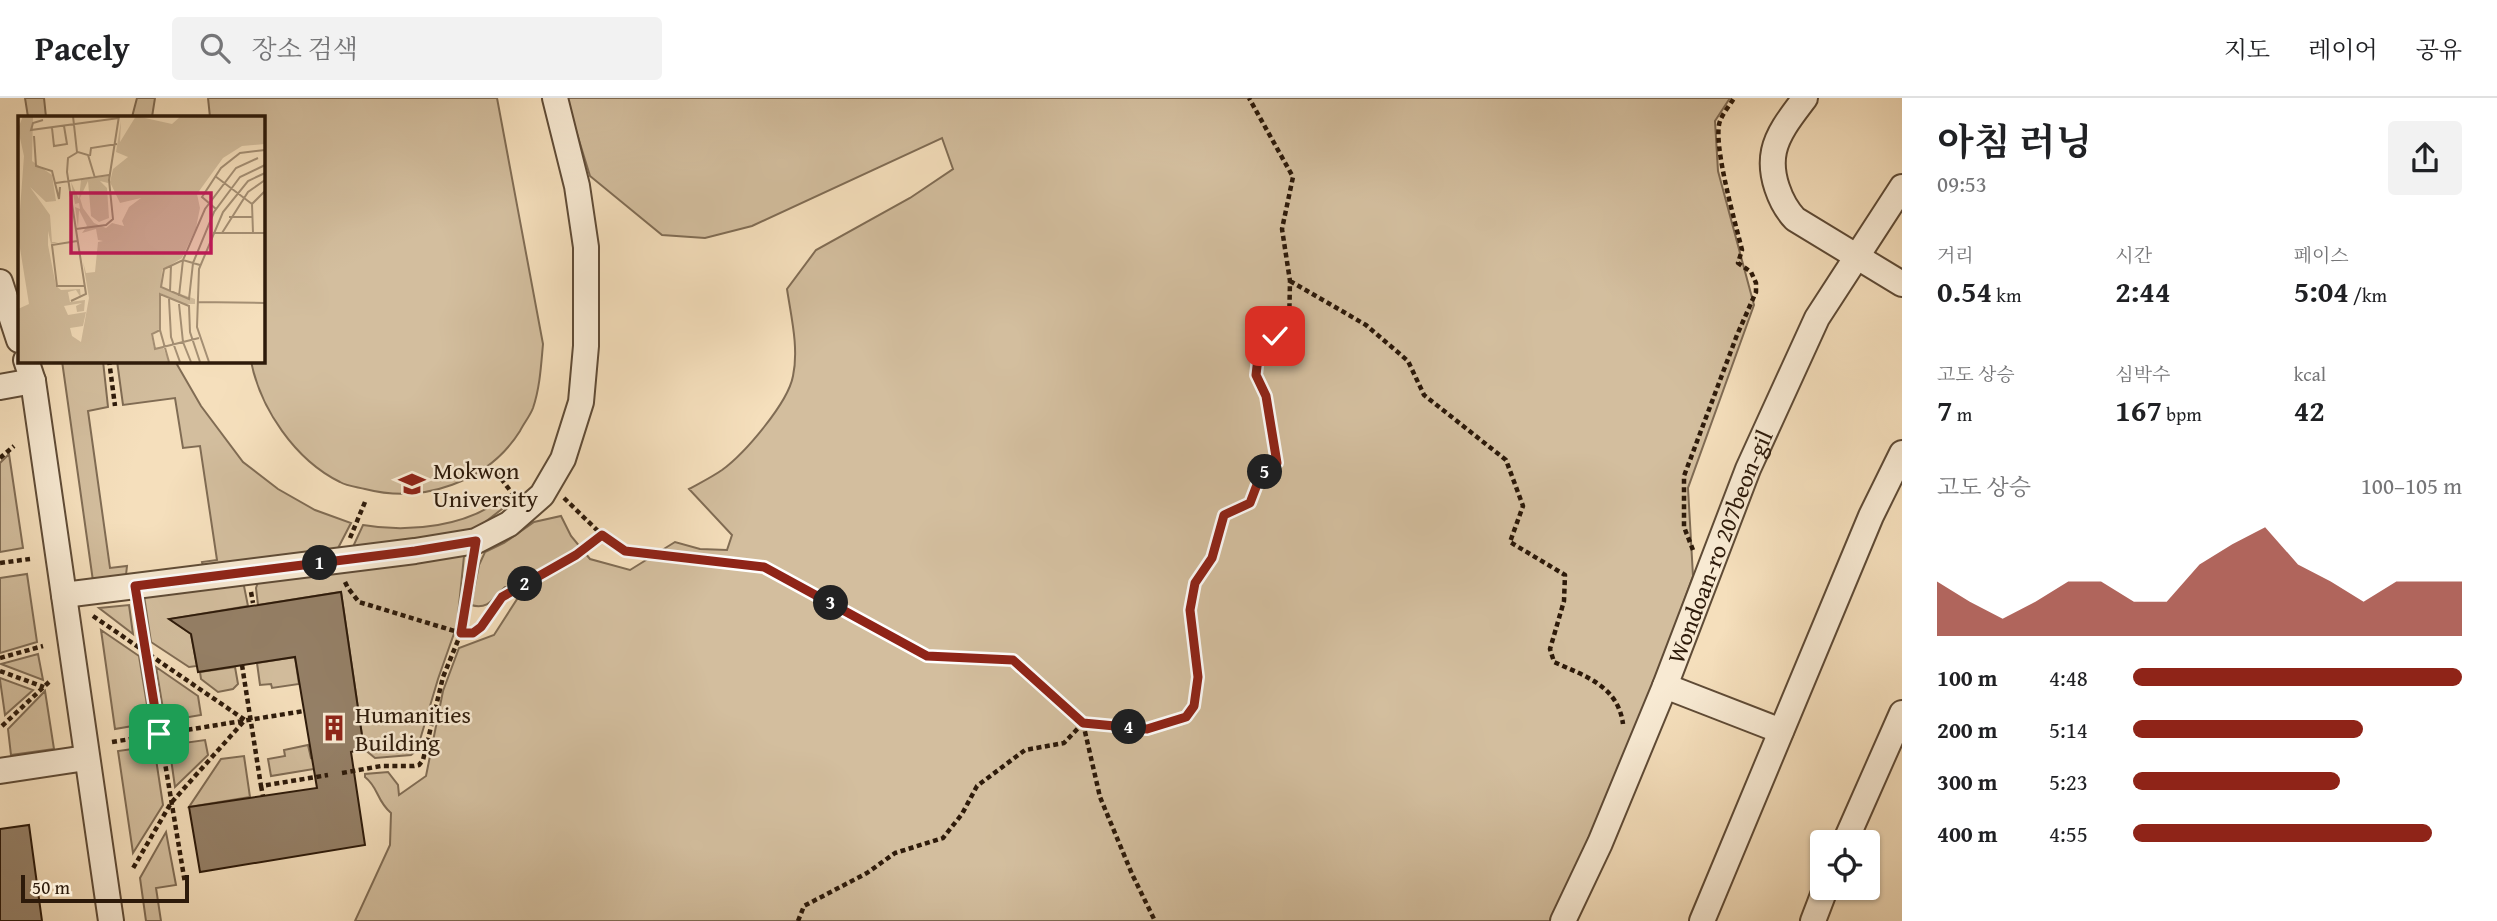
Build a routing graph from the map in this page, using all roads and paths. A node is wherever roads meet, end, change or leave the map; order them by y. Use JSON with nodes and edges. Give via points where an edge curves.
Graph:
{"nodes":[{"id":1,"x":555,"y":98,"type":"edge"},
{"id":2,"x":1249,"y":98,"type":"edge"},
{"id":3,"x":1734,"y":98,"type":"edge"},
{"id":4,"x":1805,"y":98,"type":"edge"},
{"id":5,"x":1902,"y":187,"type":"edge"},
{"id":6,"x":1856,"y":256,"type":"junction"},
{"id":7,"x":1290,"y":281,"type":"junction"},
{"id":8,"x":0,"y":282,"type":"edge"},
{"id":9,"x":1902,"y":284,"type":"edge"},
{"id":10,"x":18,"y":337,"type":"edge"},
{"id":11,"x":109,"y":362,"type":"edge"},
{"id":12,"x":29,"y":371,"type":"edge"},
{"id":13,"x":0,"y":387,"type":"edge"},
{"id":14,"x":115,"y":406,"type":"dead end"},
{"id":15,"x":14,"y":446,"type":"dead end"},
{"id":16,"x":1902,"y":453,"type":"edge"},
{"id":17,"x":0,"y":458,"type":"edge"},
{"id":18,"x":496,"y":471,"type":"dead end"},
{"id":19,"x":510,"y":491,"type":"dead end"},
{"id":20,"x":558,"y":492,"type":"dead end"},
{"id":21,"x":365,"y":502,"type":"dead end"},
{"id":22,"x":356,"y":524,"type":"dead end"},
{"id":23,"x":602,"y":535,"type":"junction"},
{"id":24,"x":476,"y":541,"type":"junction"},
{"id":25,"x":30,"y":559,"type":"dead end"},
{"id":26,"x":0,"y":563,"type":"edge"},
{"id":27,"x":1706,"y":577,"type":"junction"},
{"id":28,"x":345,"y":580,"type":"dead end"},
{"id":29,"x":135,"y":586,"type":"junction"},
{"id":30,"x":252,"y":594,"type":"dead end"},
{"id":31,"x":64,"y":595,"type":"junction"},
{"id":32,"x":253,"y":603,"type":"dead end"},
{"id":33,"x":93,"y":616,"type":"dead end"},
{"id":34,"x":461,"y":633,"type":"junction"},
{"id":35,"x":43,"y":646,"type":"dead end"},
{"id":36,"x":146,"y":653,"type":"junction"},
{"id":37,"x":0,"y":658,"type":"edge"},
{"id":38,"x":242,"y":665,"type":"dead end"},
{"id":39,"x":0,"y":671,"type":"edge"},
{"id":40,"x":49,"y":682,"type":"dead end"},
{"id":41,"x":1665,"y":686,"type":"junction"},
{"id":42,"x":44,"y":687,"type":"junction"},
{"id":43,"x":303,"y":711,"type":"dead end"},
{"id":44,"x":1902,"y":713,"type":"edge"},
{"id":45,"x":0,"y":716,"type":"edge"},
{"id":46,"x":248,"y":720,"type":"junction"},
{"id":47,"x":1083,"y":723,"type":"junction"},
{"id":48,"x":1624,"y":727,"type":"dead end"},
{"id":49,"x":1781,"y":731,"type":"junction"},
{"id":50,"x":159,"y":734,"type":"junction"},
{"id":51,"x":113,"y":741,"type":"dead end"},
{"id":52,"x":86,"y":758,"type":"junction"},
{"id":53,"x":0,"y":771,"type":"edge"},
{"id":54,"x":341,"y":773,"type":"dead end"},
{"id":55,"x":328,"y":775,"type":"dead end"},
{"id":56,"x":261,"y":786,"type":"junction"},
{"id":57,"x":263,"y":796,"type":"dead end"},
{"id":58,"x":171,"y":803,"type":"junction"},
{"id":59,"x":1850,"y":830,"type":"edge"},
{"id":60,"x":132,"y":870,"type":"dead end"},
{"id":61,"x":185,"y":883,"type":"dead end"},
{"id":62,"x":1821,"y":900,"type":"edge"},
{"id":63,"x":111,"y":921,"type":"edge"},
{"id":64,"x":798,"y":921,"type":"edge"},
{"id":65,"x":1155,"y":921,"type":"edge"},
{"id":66,"x":1563,"y":921,"type":"edge"},
{"id":67,"x":1702,"y":921,"type":"edge"},
{"id":68,"x":1813,"y":921,"type":"edge"}],
"edges":[{"from":1,"to":24,"type":"street","via":[[577,186],[586,247],[581,402],[563,459],[542,495],[509,524]]},
{"from":2,"to":7,"type":"path","via":[[1293,177],[1282,229]]},
{"from":3,"to":27,"type":"path","via":[[1719,123],[1723,174],[1742,250],[1738,262],[1751,272],[1756,292],[1684,476],[1684,527]]},
{"from":4,"to":6,"type":"street","via":[[1773,152],[1781,198],[1795,219]]},
{"from":5,"to":6,"type":"street","name":"Wondoan-ro 207beon-gil"},
{"from":6,"to":9,"type":"street"},
{"from":6,"to":27,"type":"street","name":"Wondoan-ro 207beon-gil","via":[[1816,318],[1748,469]]},
{"from":7,"to":47,"type":"path","via":[[1289,327],[1275,336],[1258,358],[1256,375],[1266,396],[1277,463],[1261,474],[1250,503],[1224,515],[1212,558],[1195,583],[1190,610],[1198,677],[1194,706],[1186,717],[1147,729]]},
{"from":7,"to":48,"type":"path","via":[[1366,325],[1408,361],[1424,395],[1506,460],[1523,506],[1510,542],[1566,575],[1564,601],[1549,649],[1554,662],[1600,683]]},
{"from":8,"to":10,"type":"street"},
{"from":11,"to":14,"type":"path"},
{"from":12,"to":13,"type":"street"},
{"from":12,"to":31,"type":"street"},
{"from":15,"to":17,"type":"path"},
{"from":16,"to":49,"type":"street"},
{"from":18,"to":19,"type":"path"},
{"from":20,"to":23,"type":"path"},
{"from":21,"to":22,"type":"path"},
{"from":23,"to":34,"type":"path","via":[[502,597],[473,633]]},
{"from":23,"to":47,"type":"path","via":[[625,551],[764,567],[927,656],[1013,660]]},
{"from":24,"to":29,"type":"street"},
{"from":24,"to":34,"type":"path"},
{"from":25,"to":26,"type":"path"},
{"from":27,"to":41,"type":"street","name":"Wondoan-ro 207beon-gil"},
{"from":28,"to":34,"type":"path","via":[[359,601]]},
{"from":29,"to":31,"type":"street"},
{"from":29,"to":36,"type":"path"},
{"from":30,"to":32,"type":"path"},
{"from":31,"to":52,"type":"street"},
{"from":33,"to":36,"type":"path"},
{"from":34,"to":54,"type":"path","via":[[443,677],[419,765]]},
{"from":35,"to":37,"type":"path"},
{"from":36,"to":46,"type":"path"},
{"from":36,"to":50,"type":"path"},
{"from":38,"to":46,"type":"path"},
{"from":39,"to":42,"type":"path"},
{"from":40,"to":42,"type":"path"},
{"from":41,"to":49,"type":"street"},
{"from":41,"to":66,"type":"street","name":"Wondoan-ro 207beon-gil"},
{"from":42,"to":45,"type":"path","via":[[2,726]]},
{"from":43,"to":46,"type":"path"},
{"from":44,"to":59,"type":"street"},
{"from":46,"to":50,"type":"path"},
{"from":46,"to":56,"type":"path"},
{"from":46,"to":58,"type":"path"},
{"from":47,"to":64,"type":"path","via":[[1064,743],[1025,750],[977,786],[943,838],[895,853],[804,906]]},
{"from":47,"to":65,"type":"path","via":[[1100,797]]},
{"from":49,"to":67,"type":"street"},
{"from":50,"to":51,"type":"path"},
{"from":50,"to":58,"type":"path"},
{"from":52,"to":53,"type":"street"},
{"from":52,"to":63,"type":"street"},
{"from":55,"to":56,"type":"path"},
{"from":56,"to":57,"type":"path"},
{"from":58,"to":60,"type":"path"},
{"from":58,"to":61,"type":"path"},
{"from":62,"to":68,"type":"street"}]}
